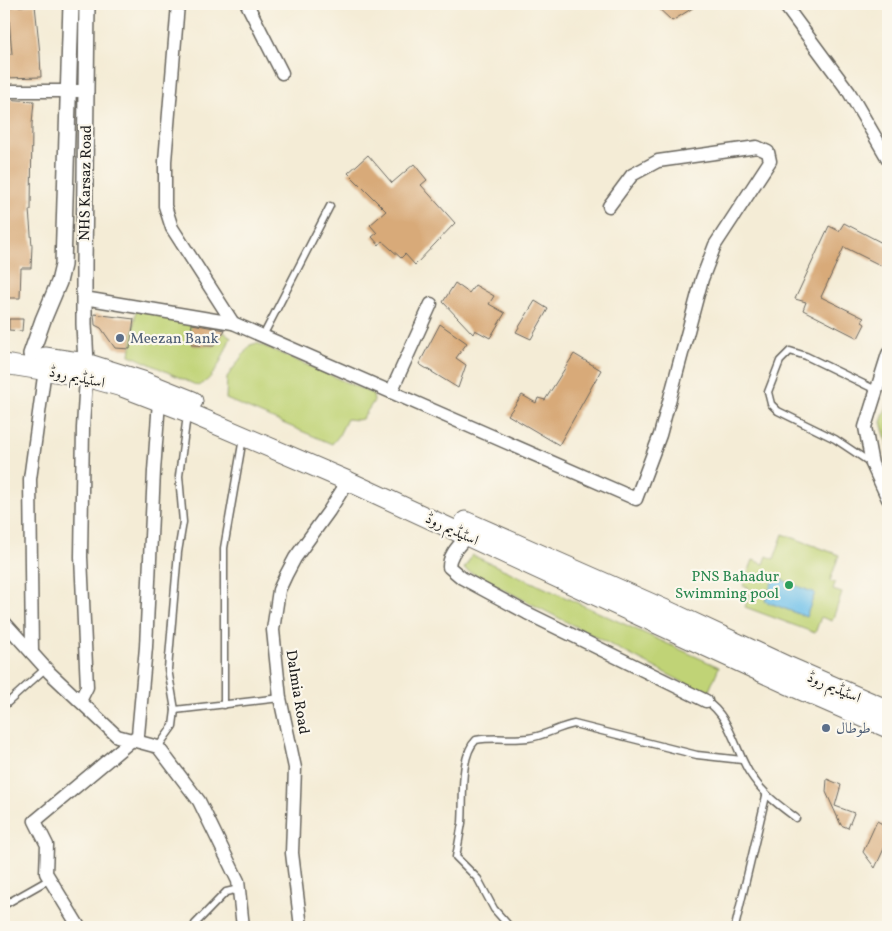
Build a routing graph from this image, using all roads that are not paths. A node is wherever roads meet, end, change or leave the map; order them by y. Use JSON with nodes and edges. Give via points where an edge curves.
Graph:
{"nodes":[{"id":1,"x":71,"y":4,"type":"edge"},
{"id":2,"x":87,"y":4,"type":"edge"},
{"id":3,"x":178,"y":4,"type":"edge"},
{"id":4,"x":247,"y":4,"type":"edge"},
{"id":5,"x":784,"y":4,"type":"edge"},
{"id":6,"x":282,"y":73,"type":"dead end"},
{"id":7,"x":4,"y":90,"type":"edge"},
{"id":8,"x":68,"y":91,"type":"junction"},
{"id":9,"x":86,"y":91,"type":"junction"},
{"id":10,"x":888,"y":159,"type":"edge"},
{"id":11,"x":330,"y":206,"type":"dead end"},
{"id":12,"x":609,"y":206,"type":"dead end"},
{"id":13,"x":84,"y":264,"type":"junction"},
{"id":14,"x":63,"y":265,"type":"junction"},
{"id":15,"x":84,"y":298,"type":"junction"},
{"id":16,"x":431,"y":304,"type":"dead end"},
{"id":17,"x":233,"y":323,"type":"junction"},
{"id":18,"x":263,"y":336,"type":"junction"},
{"id":19,"x":4,"y":352,"type":"edge"},
{"id":20,"x":31,"y":354,"type":"junction"},
{"id":21,"x":888,"y":354,"type":"edge"},
{"id":22,"x":4,"y":364,"type":"edge"},
{"id":23,"x":45,"y":369,"type":"junction"},
{"id":24,"x":86,"y":370,"type":"junction"},
{"id":25,"x":876,"y":390,"type":"junction"},
{"id":26,"x":391,"y":392,"type":"junction"},
{"id":27,"x":159,"y":402,"type":"junction"},
{"id":28,"x":188,"y":412,"type":"junction"},
{"id":29,"x":243,"y":435,"type":"junction"},
{"id":30,"x":872,"y":464,"type":"junction"},
{"id":31,"x":348,"y":481,"type":"junction"},
{"id":32,"x":888,"y":499,"type":"edge"},
{"id":33,"x":467,"y":536,"type":"junction"},
{"id":34,"x":4,"y":622,"type":"edge"},
{"id":35,"x":32,"y":653,"type":"junction"},
{"id":36,"x":46,"y":668,"type":"junction"},
{"id":37,"x":280,"y":698,"type":"junction"},
{"id":38,"x":80,"y":701,"type":"junction"},
{"id":39,"x":706,"y":701,"type":"joint"},
{"id":40,"x":224,"y":705,"type":"junction"},
{"id":41,"x":4,"y":706,"type":"edge"},
{"id":42,"x":175,"y":710,"type":"junction"},
{"id":43,"x":888,"y":710,"type":"edge"},
{"id":44,"x":888,"y":728,"type":"edge"},
{"id":45,"x":133,"y":740,"type":"junction"},
{"id":46,"x":158,"y":747,"type":"junction"},
{"id":47,"x":742,"y":760,"type":"junction"},
{"id":48,"x":766,"y":796,"type":"junction"},
{"id":49,"x":796,"y":818,"type":"dead end"},
{"id":50,"x":50,"y":879,"type":"junction"},
{"id":51,"x":239,"y":889,"type":"junction"},
{"id":52,"x":4,"y":905,"type":"edge"},
{"id":53,"x":79,"y":927,"type":"edge"},
{"id":54,"x":194,"y":927,"type":"edge"},
{"id":55,"x":243,"y":927,"type":"edge"},
{"id":56,"x":301,"y":927,"type":"edge"},
{"id":57,"x":510,"y":927,"type":"edge"},
{"id":58,"x":735,"y":927,"type":"edge"}],
"edges":[{"from":1,"to":8,"type":"street"},
{"from":2,"to":9,"type":"street","name":"NHS Karsaz Road"},
{"from":3,"to":17,"type":"street","via":[[165,161],[165,206],[172,228]]},
{"from":4,"to":6,"type":"street"},
{"from":5,"to":10,"type":"street","via":[[849,92]]},
{"from":7,"to":8,"type":"street"},
{"from":8,"to":9,"type":"street"},
{"from":8,"to":14,"type":"street"},
{"from":9,"to":13,"type":"street","name":"NHS Karsaz Road"},
{"from":11,"to":18,"type":"lane"},
{"from":12,"to":26,"type":"street","via":[[632,175],[658,160],[757,147],[768,152],[770,161],[715,245],[702,279],[660,436],[636,499]]},
{"from":13,"to":14,"type":"street"},
{"from":13,"to":15,"type":"street","name":"NHS Karsaz Road"},
{"from":14,"to":20,"type":"street"},
{"from":15,"to":17,"type":"street"},
{"from":15,"to":24,"type":"street","name":"NHS Karsaz Road"},
{"from":16,"to":26,"type":"street"},
{"from":17,"to":18,"type":"street"},
{"from":18,"to":26,"type":"street"},
{"from":19,"to":20,"type":"main road","name":"اسٹیڈیم روڈ"},
{"from":20,"to":24,"type":"main road","name":"اسٹیڈیم روڈ"},
{"from":21,"to":25,"type":"street"},
{"from":22,"to":23,"type":"main road","name":"اسٹیڈیم روڈ"},
{"from":23,"to":24,"type":"main road","name":"اسٹیڈیم روڈ"},
{"from":23,"to":35,"type":"street","via":[[30,479]]},
{"from":24,"to":27,"type":"main road","name":"اسٹیڈیم روڈ"},
{"from":24,"to":38,"type":"street","via":[[81,558],[87,687]]},
{"from":24,"to":43,"type":"main road","name":"اسٹیڈیم روڈ","via":[[143,381],[199,403]]},
{"from":25,"to":30,"type":"street","via":[[865,427]]},
{"from":25,"to":30,"type":"lane","via":[[790,351],[780,360],[768,392],[771,404],[778,411],[835,439]]},
{"from":27,"to":28,"type":"main road","name":"اسٹیڈیم روڈ"},
{"from":27,"to":45,"type":"street","via":[[142,703],[138,735]]},
{"from":28,"to":29,"type":"main road","name":"اسٹیڈیم روڈ"},
{"from":28,"to":42,"type":"lane","via":[[179,476],[183,522],[168,668]]},
{"from":29,"to":31,"type":"main road","name":"اسٹیڈیم روڈ"},
{"from":29,"to":40,"type":"lane","via":[[224,548]]},
{"from":30,"to":32,"type":"street"},
{"from":31,"to":33,"type":"main road","name":"اسٹیڈیم روڈ"},
{"from":31,"to":37,"type":"street","name":"Dalmia Road","via":[[295,558],[279,590],[273,630]]},
{"from":33,"to":39,"type":"street","via":[[449,562],[449,567],[462,578]]},
{"from":33,"to":44,"type":"main road","name":"اسٹیڈیم روڈ"},
{"from":34,"to":35,"type":"street"},
{"from":35,"to":36,"type":"street"},
{"from":36,"to":38,"type":"street"},
{"from":36,"to":41,"type":"lane"},
{"from":37,"to":40,"type":"lane"},
{"from":37,"to":56,"type":"street","name":"Dalmia Road","via":[[295,768],[292,853]]},
{"from":38,"to":45,"type":"street","via":[[116,736]]},
{"from":39,"to":47,"type":"lane","via":[[716,708]]},
{"from":40,"to":42,"type":"lane"},
{"from":42,"to":46,"type":"lane","via":[[172,726]]},
{"from":45,"to":46,"type":"street"},
{"from":45,"to":50,"type":"street","via":[[35,820],[47,845],[46,873]]},
{"from":46,"to":51,"type":"street","via":[[198,801]]},
{"from":47,"to":48,"type":"lane"},
{"from":47,"to":57,"type":"lane","via":[[697,755],[574,724],[544,736],[476,740],[466,758],[462,823],[456,857],[478,879],[494,908]]},
{"from":48,"to":49,"type":"lane"},
{"from":48,"to":58,"type":"lane"},
{"from":50,"to":52,"type":"lane"},
{"from":50,"to":53,"type":"street"},
{"from":51,"to":54,"type":"lane","via":[[226,892]]},
{"from":51,"to":55,"type":"street"}]}
